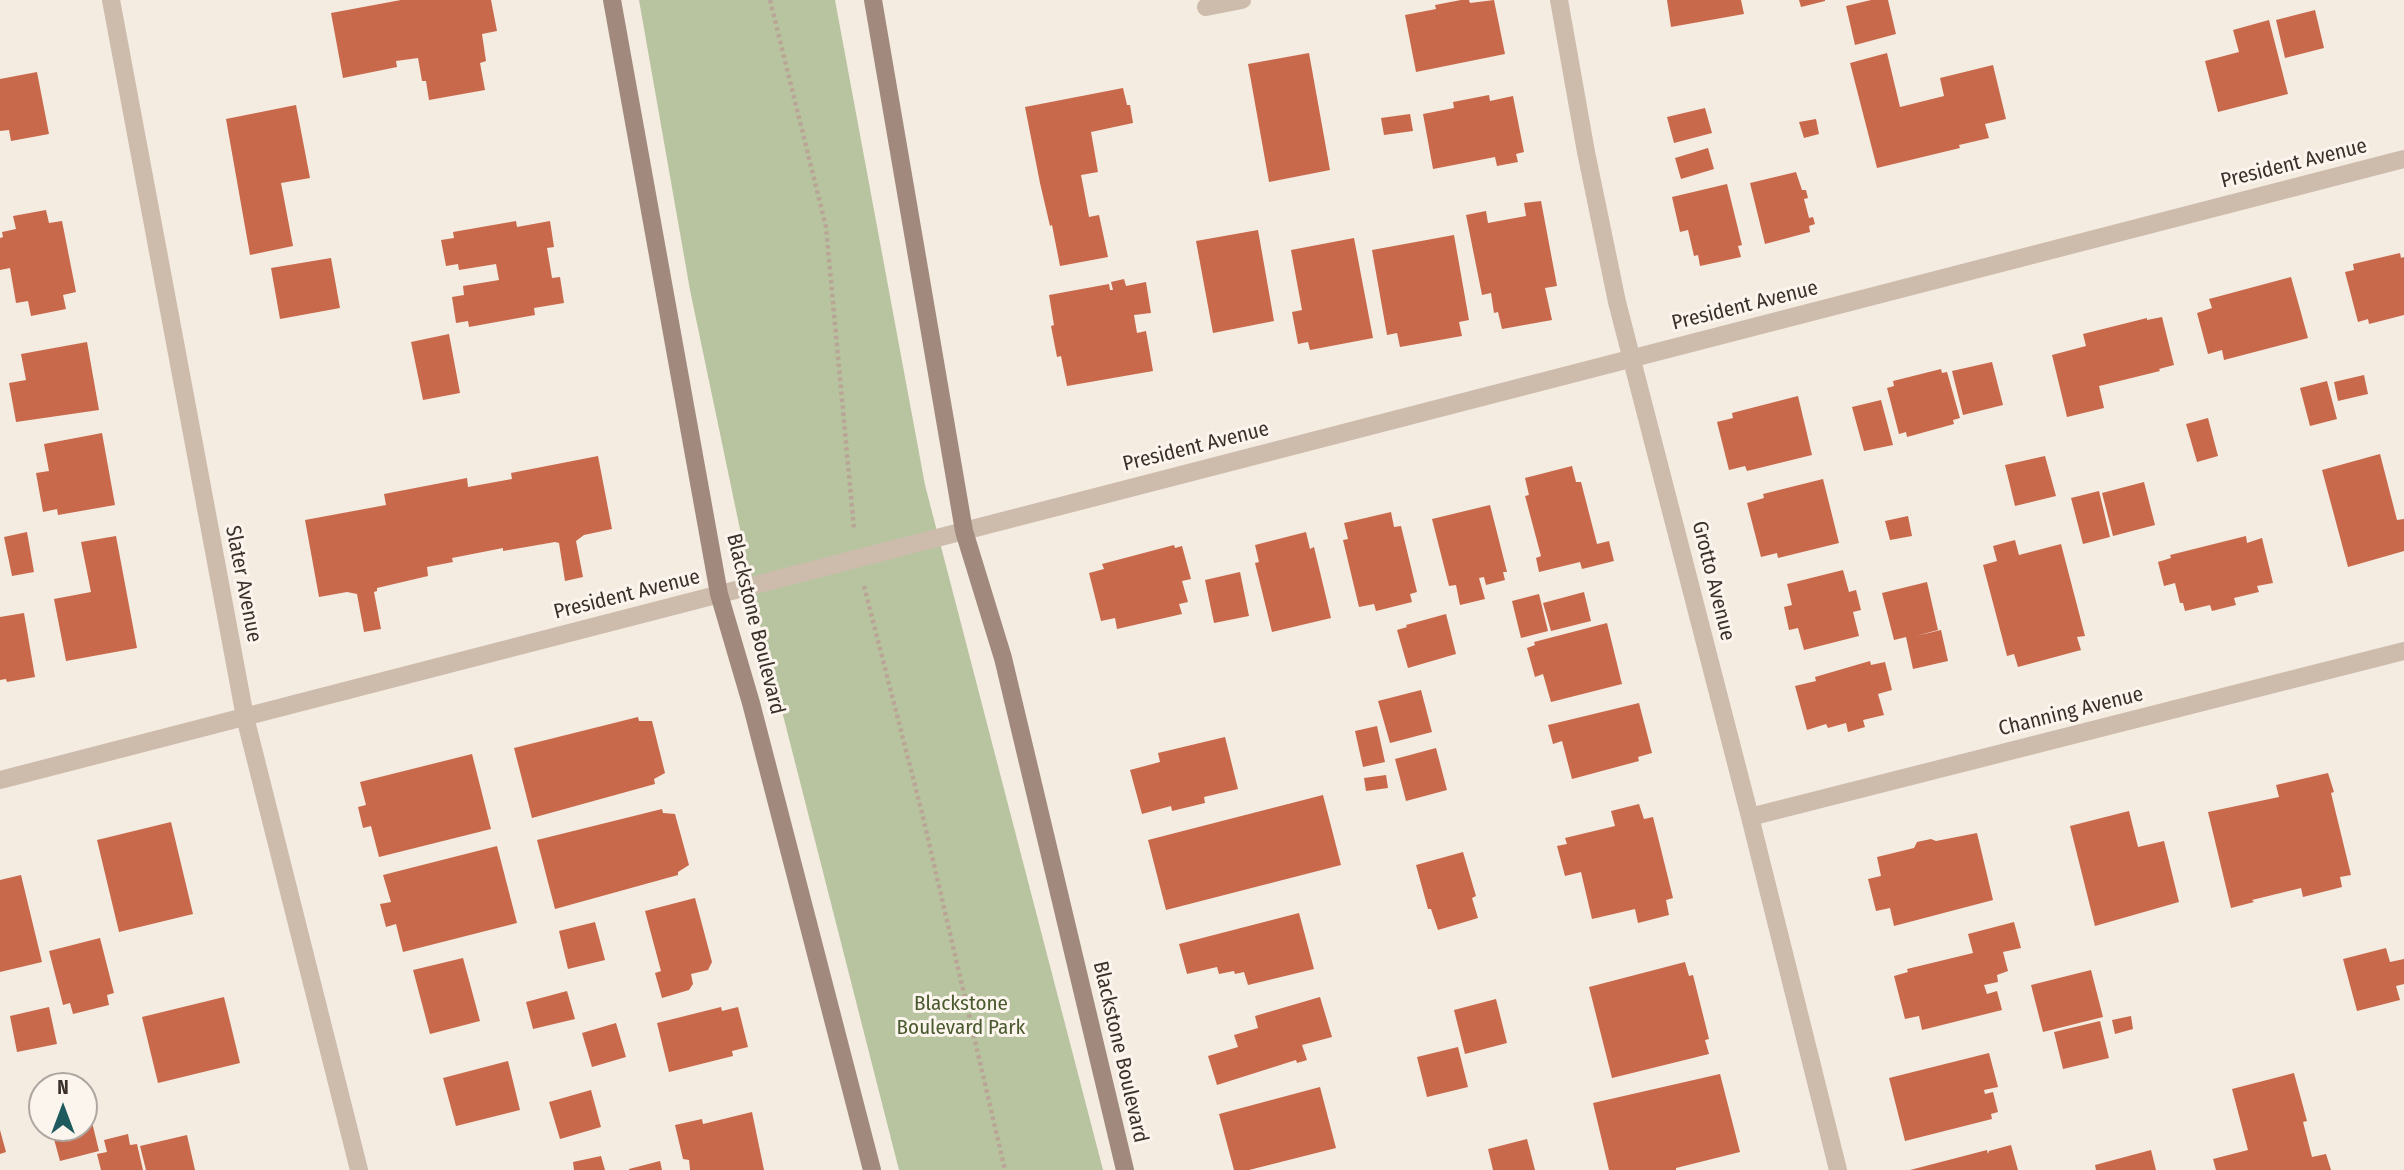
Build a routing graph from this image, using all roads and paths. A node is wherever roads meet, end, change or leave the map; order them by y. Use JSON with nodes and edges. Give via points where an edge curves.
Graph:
{"nodes":[{"id":1,"x":111,"y":0,"type":"edge"},
{"id":2,"x":612,"y":0,"type":"edge"},
{"id":3,"x":873,"y":0,"type":"edge"},
{"id":4,"x":1242,"y":0,"type":"edge"},
{"id":5,"x":1559,"y":0,"type":"edge"},
{"id":6,"x":1206,"y":7,"type":"dead end"},
{"id":7,"x":2404,"y":159,"type":"edge"},
{"id":8,"x":1633,"y":358,"type":"junction"},
{"id":9,"x":964,"y":531,"type":"junction"},
{"id":10,"x":719,"y":594,"type":"junction"},
{"id":11,"x":2404,"y":652,"type":"edge"},
{"id":12,"x":245,"y":717,"type":"junction"},
{"id":13,"x":0,"y":780,"type":"edge"},
{"id":14,"x":1750,"y":817,"type":"junction"},
{"id":15,"x":359,"y":1170,"type":"edge"},
{"id":16,"x":872,"y":1170,"type":"edge"},
{"id":17,"x":1125,"y":1170,"type":"edge"},
{"id":18,"x":1838,"y":1170,"type":"edge"}],
"edges":[{"from":1,"to":12,"type":"street","name":"Slater Avenue"},
{"from":2,"to":10,"type":"main road","name":"Blackstone Boulevard"},
{"from":3,"to":9,"type":"main road","name":"Blackstone Boulevard"},
{"from":4,"to":6,"type":"street"},
{"from":5,"to":8,"type":"street","name":"Grotto Avenue","via":[[1617,302]]},
{"from":7,"to":8,"type":"street","name":"President Avenue"},
{"from":8,"to":9,"type":"street","name":"President Avenue"},
{"from":8,"to":14,"type":"street","name":"Grotto Avenue"},
{"from":9,"to":10,"type":"street","name":"President Avenue"},
{"from":9,"to":17,"type":"main road","name":"Blackstone Boulevard","via":[[1003,658]]},
{"from":10,"to":12,"type":"street","name":"President Avenue"},
{"from":10,"to":16,"type":"main road","name":"Blackstone Boulevard"},
{"from":11,"to":14,"type":"street","name":"Channing Avenue"},
{"from":12,"to":13,"type":"street","name":"President Avenue"},
{"from":12,"to":15,"type":"street","name":"Slater Avenue"},
{"from":14,"to":18,"type":"street","name":"Grotto Avenue"}]}
